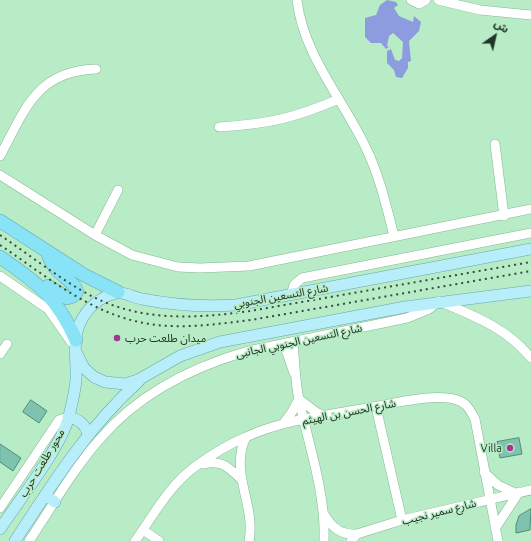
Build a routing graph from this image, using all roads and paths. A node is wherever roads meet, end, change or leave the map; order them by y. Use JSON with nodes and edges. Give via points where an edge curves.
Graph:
{"nodes":[{"id":1,"x":297,"y":0,"type":"edge"},
{"id":2,"x":410,"y":0,"type":"edge"},
{"id":3,"x":426,"y":0,"type":"edge"},
{"id":4,"x":438,"y":0,"type":"edge"},
{"id":5,"x":531,"y":15,"type":"edge"},
{"id":6,"x":96,"y":69,"type":"dead end"},
{"id":7,"x":339,"y":99,"type":"junction"},
{"id":8,"x":219,"y":127,"type":"dead end"},
{"id":9,"x":495,"y":144,"type":"dead end"},
{"id":10,"x":0,"y":156,"type":"edge"},
{"id":11,"x":0,"y":175,"type":"edge"},
{"id":12,"x":118,"y":190,"type":"dead end"},
{"id":13,"x":531,"y":209,"type":"edge"},
{"id":14,"x":504,"y":216,"type":"junction"},
{"id":15,"x":0,"y":221,"type":"edge"},
{"id":16,"x":531,"y":233,"type":"edge"},
{"id":17,"x":95,"y":235,"type":"junction"},
{"id":18,"x":394,"y":236,"type":"junction"},
{"id":19,"x":531,"y":249,"type":"edge"},
{"id":20,"x":48,"y":252,"type":"junction"},
{"id":21,"x":0,"y":257,"type":"edge"},
{"id":22,"x":0,"y":276,"type":"edge"},
{"id":23,"x":37,"y":283,"type":"junction"},
{"id":24,"x":531,"y":291,"type":"edge"},
{"id":25,"x":118,"y":292,"type":"junction"},
{"id":26,"x":292,"y":295,"type":"junction"},
{"id":27,"x":440,"y":301,"type":"junction"},
{"id":28,"x":293,"y":342,"type":"junction"},
{"id":29,"x":7,"y":344,"type":"dead end"},
{"id":30,"x":284,"y":344,"type":"junction"},
{"id":31,"x":76,"y":347,"type":"junction"},
{"id":32,"x":0,"y":354,"type":"edge"},
{"id":33,"x":531,"y":358,"type":"edge"},
{"id":34,"x":295,"y":374,"type":"junction"},
{"id":35,"x":145,"y":376,"type":"junction"},
{"id":36,"x":298,"y":399,"type":"junction"},
{"id":37,"x":376,"y":407,"type":"junction"},
{"id":38,"x":325,"y":416,"type":"junction"},
{"id":39,"x":68,"y":417,"type":"junction"},
{"id":40,"x":304,"y":420,"type":"junction"},
{"id":41,"x":282,"y":424,"type":"junction"},
{"id":42,"x":88,"y":434,"type":"junction"},
{"id":43,"x":246,"y":437,"type":"junction"},
{"id":44,"x":196,"y":466,"type":"junction"},
{"id":45,"x":484,"y":472,"type":"junction"},
{"id":46,"x":242,"y":480,"type":"junction"},
{"id":47,"x":531,"y":490,"type":"edge"},
{"id":48,"x":517,"y":493,"type":"junction"},
{"id":49,"x":45,"y":495,"type":"junction"},
{"id":50,"x":490,"y":499,"type":"junction"},
{"id":51,"x":55,"y":502,"type":"junction"},
{"id":52,"x":0,"y":508,"type":"edge"},
{"id":53,"x":324,"y":513,"type":"junction"},
{"id":54,"x":402,"y":520,"type":"junction"},
{"id":55,"x":496,"y":527,"type":"junction"},
{"id":56,"x":0,"y":529,"type":"edge"},
{"id":57,"x":143,"y":530,"type":"junction"},
{"id":58,"x":358,"y":534,"type":"junction"},
{"id":59,"x":325,"y":540,"type":"edge"},
{"id":60,"x":15,"y":541,"type":"edge"},
{"id":61,"x":29,"y":541,"type":"edge"},
{"id":62,"x":135,"y":541,"type":"edge"},
{"id":63,"x":159,"y":541,"type":"edge"},
{"id":64,"x":249,"y":541,"type":"edge"},
{"id":65,"x":351,"y":541,"type":"edge"},
{"id":66,"x":498,"y":541,"type":"edge"}],
"edges":[{"from":1,"to":7,"type":"street","via":[[308,42]]},
{"from":2,"to":3,"type":"street","via":[[419,4]]},
{"from":4,"to":5,"type":"street","via":[[480,10]]},
{"from":6,"to":10,"type":"street","via":[[69,72],[43,87],[30,101]]},
{"from":7,"to":8,"type":"street","via":[[304,114],[272,123]]},
{"from":7,"to":18,"type":"street","via":[[372,159]]},
{"from":9,"to":14,"type":"street"},
{"from":11,"to":17,"type":"street"},
{"from":12,"to":17,"type":"street"},
{"from":13,"to":14,"type":"street"},
{"from":14,"to":18,"type":"street"},
{"from":15,"to":20,"type":"highway","name":"شارع التسعين الجنوبي"},
{"from":16,"to":26,"type":"street","via":[[302,278],[294,285]]},
{"from":17,"to":18,"type":"street","via":[[132,255],[178,267],[200,268],[249,266]]},
{"from":19,"to":26,"type":"main road","name":"شارع التسعين الجنوبي"},
{"from":20,"to":23,"type":"highway","via":[[57,270],[76,287],[75,293],[72,297],[66,298],[49,286]]},
{"from":20,"to":25,"type":"highway","name":"شارع التسعين الجنوبي","via":[[95,282]]},
{"from":21,"to":23,"type":"highway"},
{"from":22,"to":31,"type":"street","via":[[48,310]]},
{"from":23,"to":31,"type":"highway","via":[[61,310]]},
{"from":24,"to":27,"type":"main road"},
{"from":25,"to":26,"type":"main road","name":"شارع التسعين الجنوبي","via":[[148,300],[206,306],[252,303]]},
{"from":25,"to":31,"type":"main road","name":"محور طلعت حرب","via":[[100,300],[91,308],[80,324]]},
{"from":27,"to":28,"type":"street","name":"شارع التسعين الجنوبي الجانبى","via":[[429,309],[407,318]]},
{"from":27,"to":33,"type":"street","via":[[482,319],[502,331]]},
{"from":27,"to":35,"type":"main road","via":[[205,346],[180,356]]},
{"from":28,"to":30,"type":"street","name":"شارع التسعين الجنوبي الجانبى"},
{"from":28,"to":34,"type":"street"},
{"from":29,"to":32,"type":"street"},
{"from":30,"to":34,"type":"street"},
{"from":30,"to":51,"type":"street","name":"شارع التسعين الجنوبي الجانبى","via":[[228,357],[183,375],[144,400],[99,440]]},
{"from":31,"to":35,"type":"main road","via":[[80,362],[88,373],[105,382],[125,384]]},
{"from":31,"to":39,"type":"main road","name":"محور طلعت حرب","via":[[75,386]]},
{"from":34,"to":36,"type":"street"},
{"from":35,"to":42,"type":"main road","name":"محور طلعت حرب"},
{"from":36,"to":38,"type":"street"},
{"from":36,"to":40,"type":"street"},
{"from":36,"to":41,"type":"street"},
{"from":37,"to":38,"type":"street","name":"شارع الحسن بن الهيثم"},
{"from":37,"to":45,"type":"street","name":"شارع الحسن بن الهيثم","via":[[444,397],[468,405],[475,419]]},
{"from":37,"to":54,"type":"street"},
{"from":38,"to":40,"type":"street","name":"شارع الحسن بن الهيثم"},
{"from":39,"to":42,"type":"main road","via":[[83,424]]},
{"from":39,"to":52,"type":"street","via":[[59,420]]},
{"from":39,"to":56,"type":"main road","name":"محور طلعت حرب","via":[[50,453]]},
{"from":40,"to":41,"type":"street","name":"شارع الحسن بن الهيثم"},
{"from":40,"to":53,"type":"street"},
{"from":41,"to":43,"type":"street","name":"شارع الحسن بن الهيثم"},
{"from":42,"to":49,"type":"main road","name":"محور طلعت حرب"},
{"from":43,"to":44,"type":"street","name":"شارع الحسن بن الهيثم"},
{"from":43,"to":46,"type":"street","via":[[239,455]]},
{"from":44,"to":46,"type":"street","via":[[217,461]]},
{"from":44,"to":57,"type":"street","name":"شارع الحسن بن الهيثم","via":[[167,496]]},
{"from":45,"to":48,"type":"street","via":[[498,485]]},
{"from":45,"to":50,"type":"street","name":"شارع الحسن بن الهيثم"},
{"from":46,"to":64,"type":"street","via":[[251,527]]},
{"from":47,"to":48,"type":"street","name":"شارع سمير نجيب"},
{"from":48,"to":50,"type":"street","name":"شارع سمير نجيب"},
{"from":48,"to":55,"type":"street"},
{"from":49,"to":51,"type":"main road"},
{"from":49,"to":60,"type":"main road","name":"محور طلعت حرب"},
{"from":50,"to":54,"type":"street","name":"شارع سمير نجيب"},
{"from":50,"to":55,"type":"street","name":"شارع الحسن بن الهيثم"},
{"from":51,"to":61,"type":"street","name":"شارع التسعين الجنوبي الجانبى"},
{"from":53,"to":58,"type":"street","via":[[330,524],[340,532]]},
{"from":53,"to":59,"type":"street"},
{"from":54,"to":58,"type":"street","name":"شارع سمير نجيب"},
{"from":55,"to":66,"type":"street","name":"شارع الحسن بن الهيثم"},
{"from":57,"to":62,"type":"street","name":"شارع الحسن بن الهيثم"},
{"from":57,"to":63,"type":"street"},
{"from":58,"to":65,"type":"street","name":"شارع سمير نجيب"}]}
